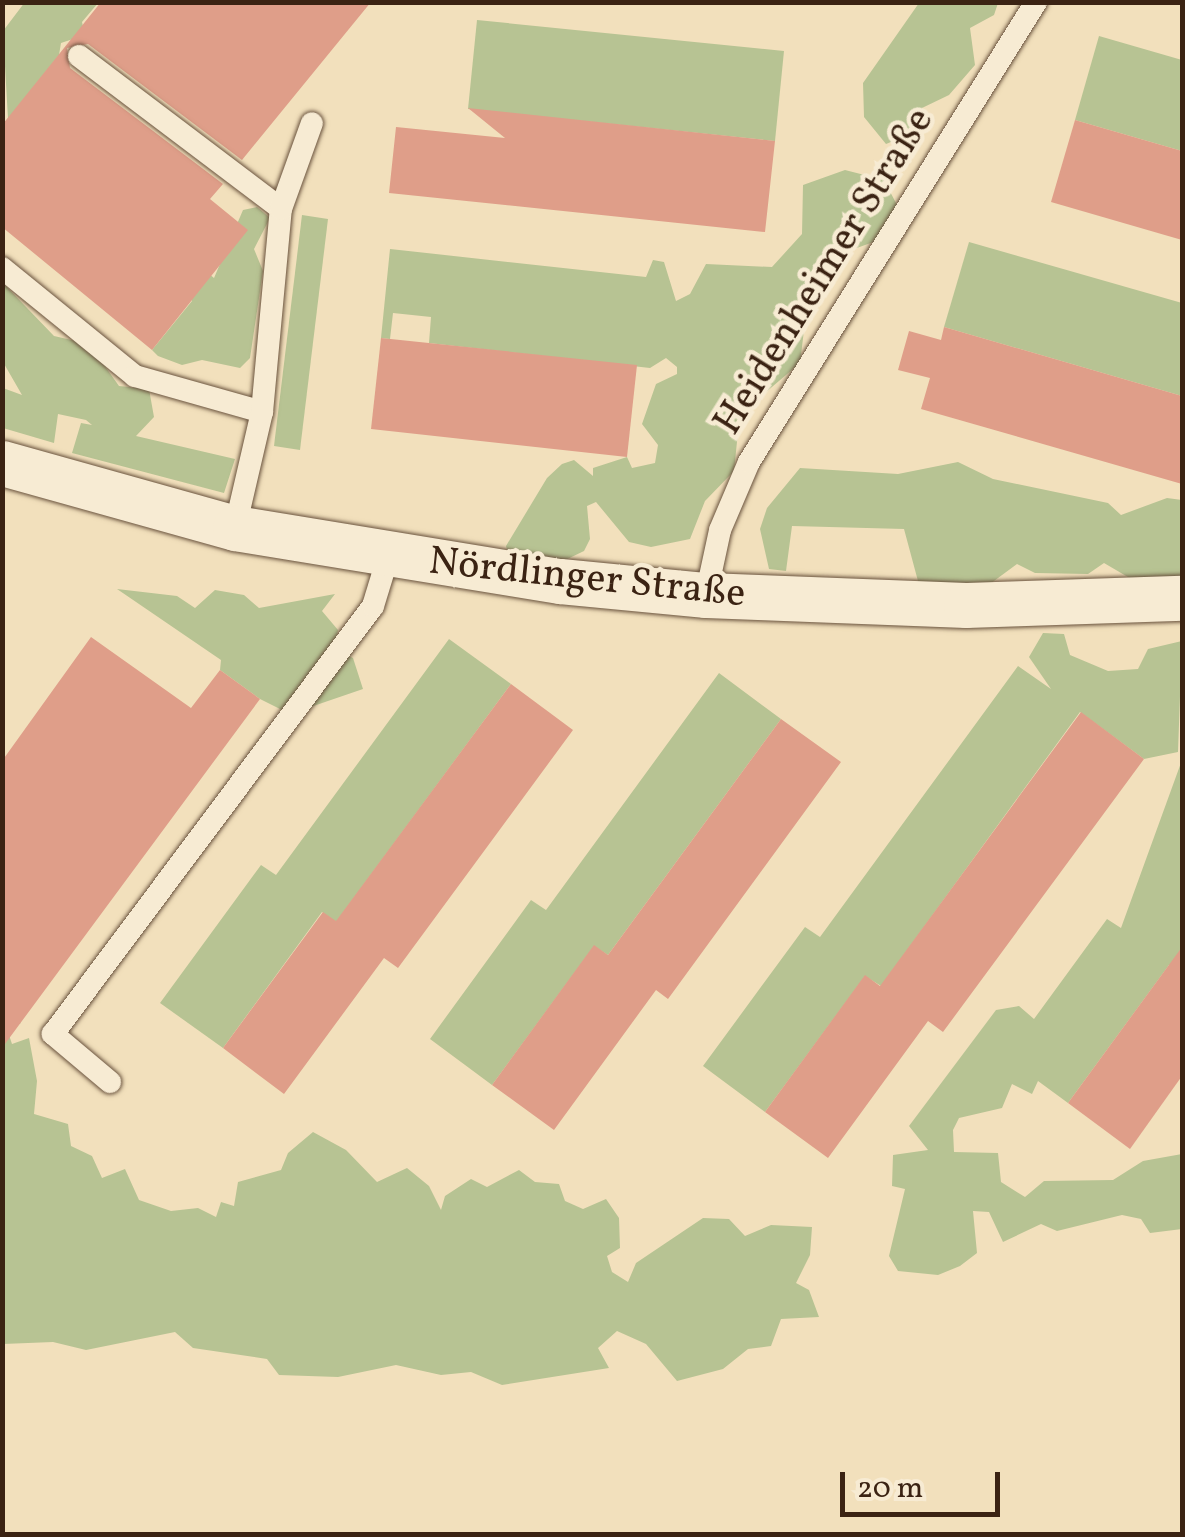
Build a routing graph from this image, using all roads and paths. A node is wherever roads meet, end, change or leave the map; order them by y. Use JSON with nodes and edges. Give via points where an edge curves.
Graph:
{"nodes":[{"id":1,"x":1036,"y":2,"type":"edge"},
{"id":2,"x":79,"y":56,"type":"dead end"},
{"id":3,"x":312,"y":124,"type":"dead end"},
{"id":4,"x":281,"y":210,"type":"junction"},
{"id":5,"x":2,"y":268,"type":"edge"},
{"id":6,"x":262,"y":412,"type":"junction"},
{"id":7,"x":2,"y":463,"type":"edge"},
{"id":8,"x":235,"y":528,"type":"junction"},
{"id":9,"x":388,"y":557,"type":"junction"},
{"id":10,"x":706,"y":595,"type":"junction"},
{"id":11,"x":1182,"y":598,"type":"edge"},
{"id":12,"x":110,"y":1082,"type":"dead end"}],
"edges":[{"from":1,"to":10,"type":"lane","name":"Heidenheimer Straße","via":[[749,462],[720,530]]},
{"from":2,"to":4,"type":"lane"},
{"from":3,"to":4,"type":"lane"},
{"from":4,"to":6,"type":"lane"},
{"from":5,"to":6,"type":"lane","via":[[135,376]]},
{"from":6,"to":8,"type":"lane"},
{"from":7,"to":8,"type":"street","name":"Nördlinger Straße"},
{"from":8,"to":9,"type":"street","name":"Nördlinger Straße"},
{"from":9,"to":10,"type":"street","name":"Nördlinger Straße"},
{"from":9,"to":12,"type":"lane","via":[[373,606],[53,1034]]},
{"from":10,"to":11,"type":"street","name":"Nördlinger Straße","via":[[966,605]]}]}
